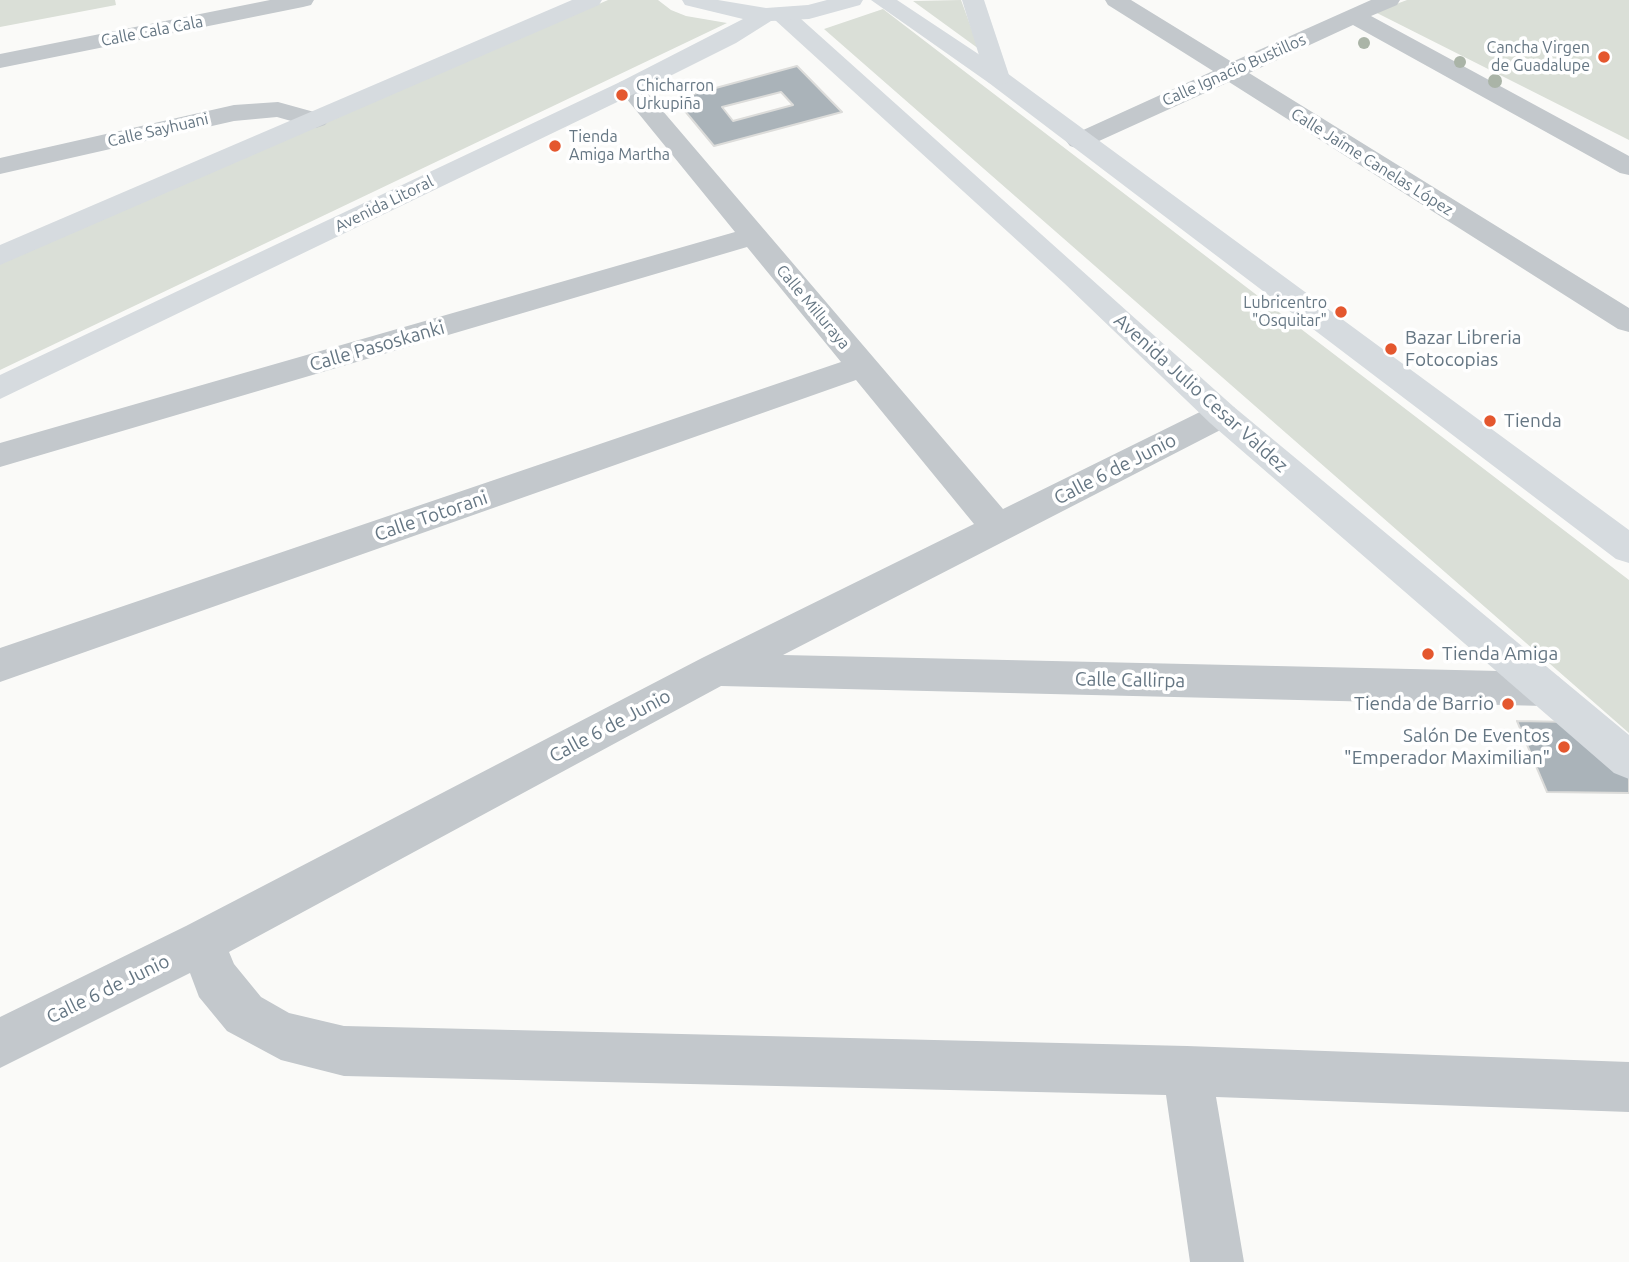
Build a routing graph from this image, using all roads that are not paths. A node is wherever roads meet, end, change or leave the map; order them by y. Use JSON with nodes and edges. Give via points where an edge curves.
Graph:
{"nodes":[{"id":1,"x":303,"y":0,"type":"edge"},
{"id":2,"x":693,"y":0,"type":"edge"},
{"id":3,"x":852,"y":0,"type":"edge"},
{"id":4,"x":882,"y":0,"type":"edge"},
{"id":5,"x":972,"y":0,"type":"edge"},
{"id":6,"x":1116,"y":0,"type":"edge"},
{"id":7,"x":1389,"y":0,"type":"edge"},
{"id":8,"x":580,"y":2,"type":"edge"},
{"id":9,"x":775,"y":15,"type":"junction"},
{"id":10,"x":1354,"y":16,"type":"junction"},
{"id":11,"x":0,"y":61,"type":"edge"},
{"id":12,"x":1230,"y":72,"type":"junction"},
{"id":13,"x":998,"y":78,"type":"junction"},
{"id":14,"x":629,"y":87,"type":"junction"},
{"id":15,"x":316,"y":120,"type":"junction"},
{"id":16,"x":1079,"y":141,"type":"junction"},
{"id":17,"x":0,"y":166,"type":"edge"},
{"id":18,"x":1629,"y":167,"type":"edge"},
{"id":19,"x":754,"y":236,"type":"junction"},
{"id":20,"x":0,"y":256,"type":"edge"},
{"id":21,"x":1629,"y":322,"type":"edge"},
{"id":22,"x":862,"y":366,"type":"junction"},
{"id":23,"x":0,"y":388,"type":"edge"},
{"id":24,"x":1222,"y":415,"type":"junction"},
{"id":25,"x":0,"y":455,"type":"edge"},
{"id":26,"x":998,"y":528,"type":"junction"},
{"id":27,"x":1629,"y":548,"type":"edge"},
{"id":28,"x":0,"y":665,"type":"edge"},
{"id":29,"x":716,"y":670,"type":"junction"},
{"id":30,"x":1545,"y":690,"type":"junction"},
{"id":31,"x":1629,"y":760,"type":"edge"},
{"id":32,"x":202,"y":943,"type":"junction"},
{"id":33,"x":0,"y":1043,"type":"edge"},
{"id":34,"x":1187,"y":1071,"type":"junction"},
{"id":35,"x":1629,"y":1087,"type":"edge"},
{"id":36,"x":1217,"y":1262,"type":"edge"}],
"edges":[{"from":1,"to":11,"type":"street","name":"Calle Cala Cala","via":[[145,21]]},
{"from":2,"to":9,"type":"main road","via":[[738,12]]},
{"from":3,"to":9,"type":"main road"},
{"from":4,"to":13,"type":"main road"},
{"from":5,"to":13,"type":"main road"},
{"from":6,"to":12,"type":"street","name":"Calle Jaime Canelas López"},
{"from":7,"to":10,"type":"street","name":"Calle Ignacio Bustillos"},
{"from":8,"to":15,"type":"main road"},
{"from":9,"to":14,"type":"main road","name":"Avenida Litoral"},
{"from":9,"to":24,"type":"main road","name":"Avenida Julio Cesar Valdez","via":[[1074,277]]},
{"from":10,"to":12,"type":"street","name":"Calle Ignacio Bustillos"},
{"from":10,"to":18,"type":"street"},
{"from":12,"to":16,"type":"street","name":"Calle Ignacio Bustillos"},
{"from":12,"to":21,"type":"street","name":"Calle Jaime Canelas López"},
{"from":13,"to":16,"type":"main road"},
{"from":14,"to":19,"type":"street","name":"Calle Milluraya"},
{"from":14,"to":23,"type":"main road","name":"Avenida Litoral"},
{"from":15,"to":17,"type":"street","name":"Calle Sayhuani","via":[[278,109],[234,113]]},
{"from":15,"to":20,"type":"main road"},
{"from":16,"to":27,"type":"main road"},
{"from":19,"to":22,"type":"street","name":"Calle Milluraya"},
{"from":19,"to":25,"type":"street","name":"Calle Pasoskanki"},
{"from":22,"to":26,"type":"street","name":"Calle Milluraya"},
{"from":22,"to":28,"type":"street","name":"Calle Totorani"},
{"from":24,"to":26,"type":"street","name":"Calle 6 de Junio"},
{"from":24,"to":30,"type":"main road","name":"Avenida Julio Cesar Valdez"},
{"from":26,"to":29,"type":"street","name":"Calle 6 de Junio"},
{"from":29,"to":30,"type":"street","name":"Calle Callirpa"},
{"from":29,"to":32,"type":"street","name":"Calle 6 de Junio"},
{"from":30,"to":31,"type":"main road","name":"Avenida Julio Cesar Valdez"},
{"from":32,"to":33,"type":"street","name":"Calle 6 de Junio"},
{"from":32,"to":34,"type":"street","via":[[216,980],[244,1014],[281,1035],[344,1051]]},
{"from":34,"to":35,"type":"street"},
{"from":34,"to":36,"type":"street"}]}
